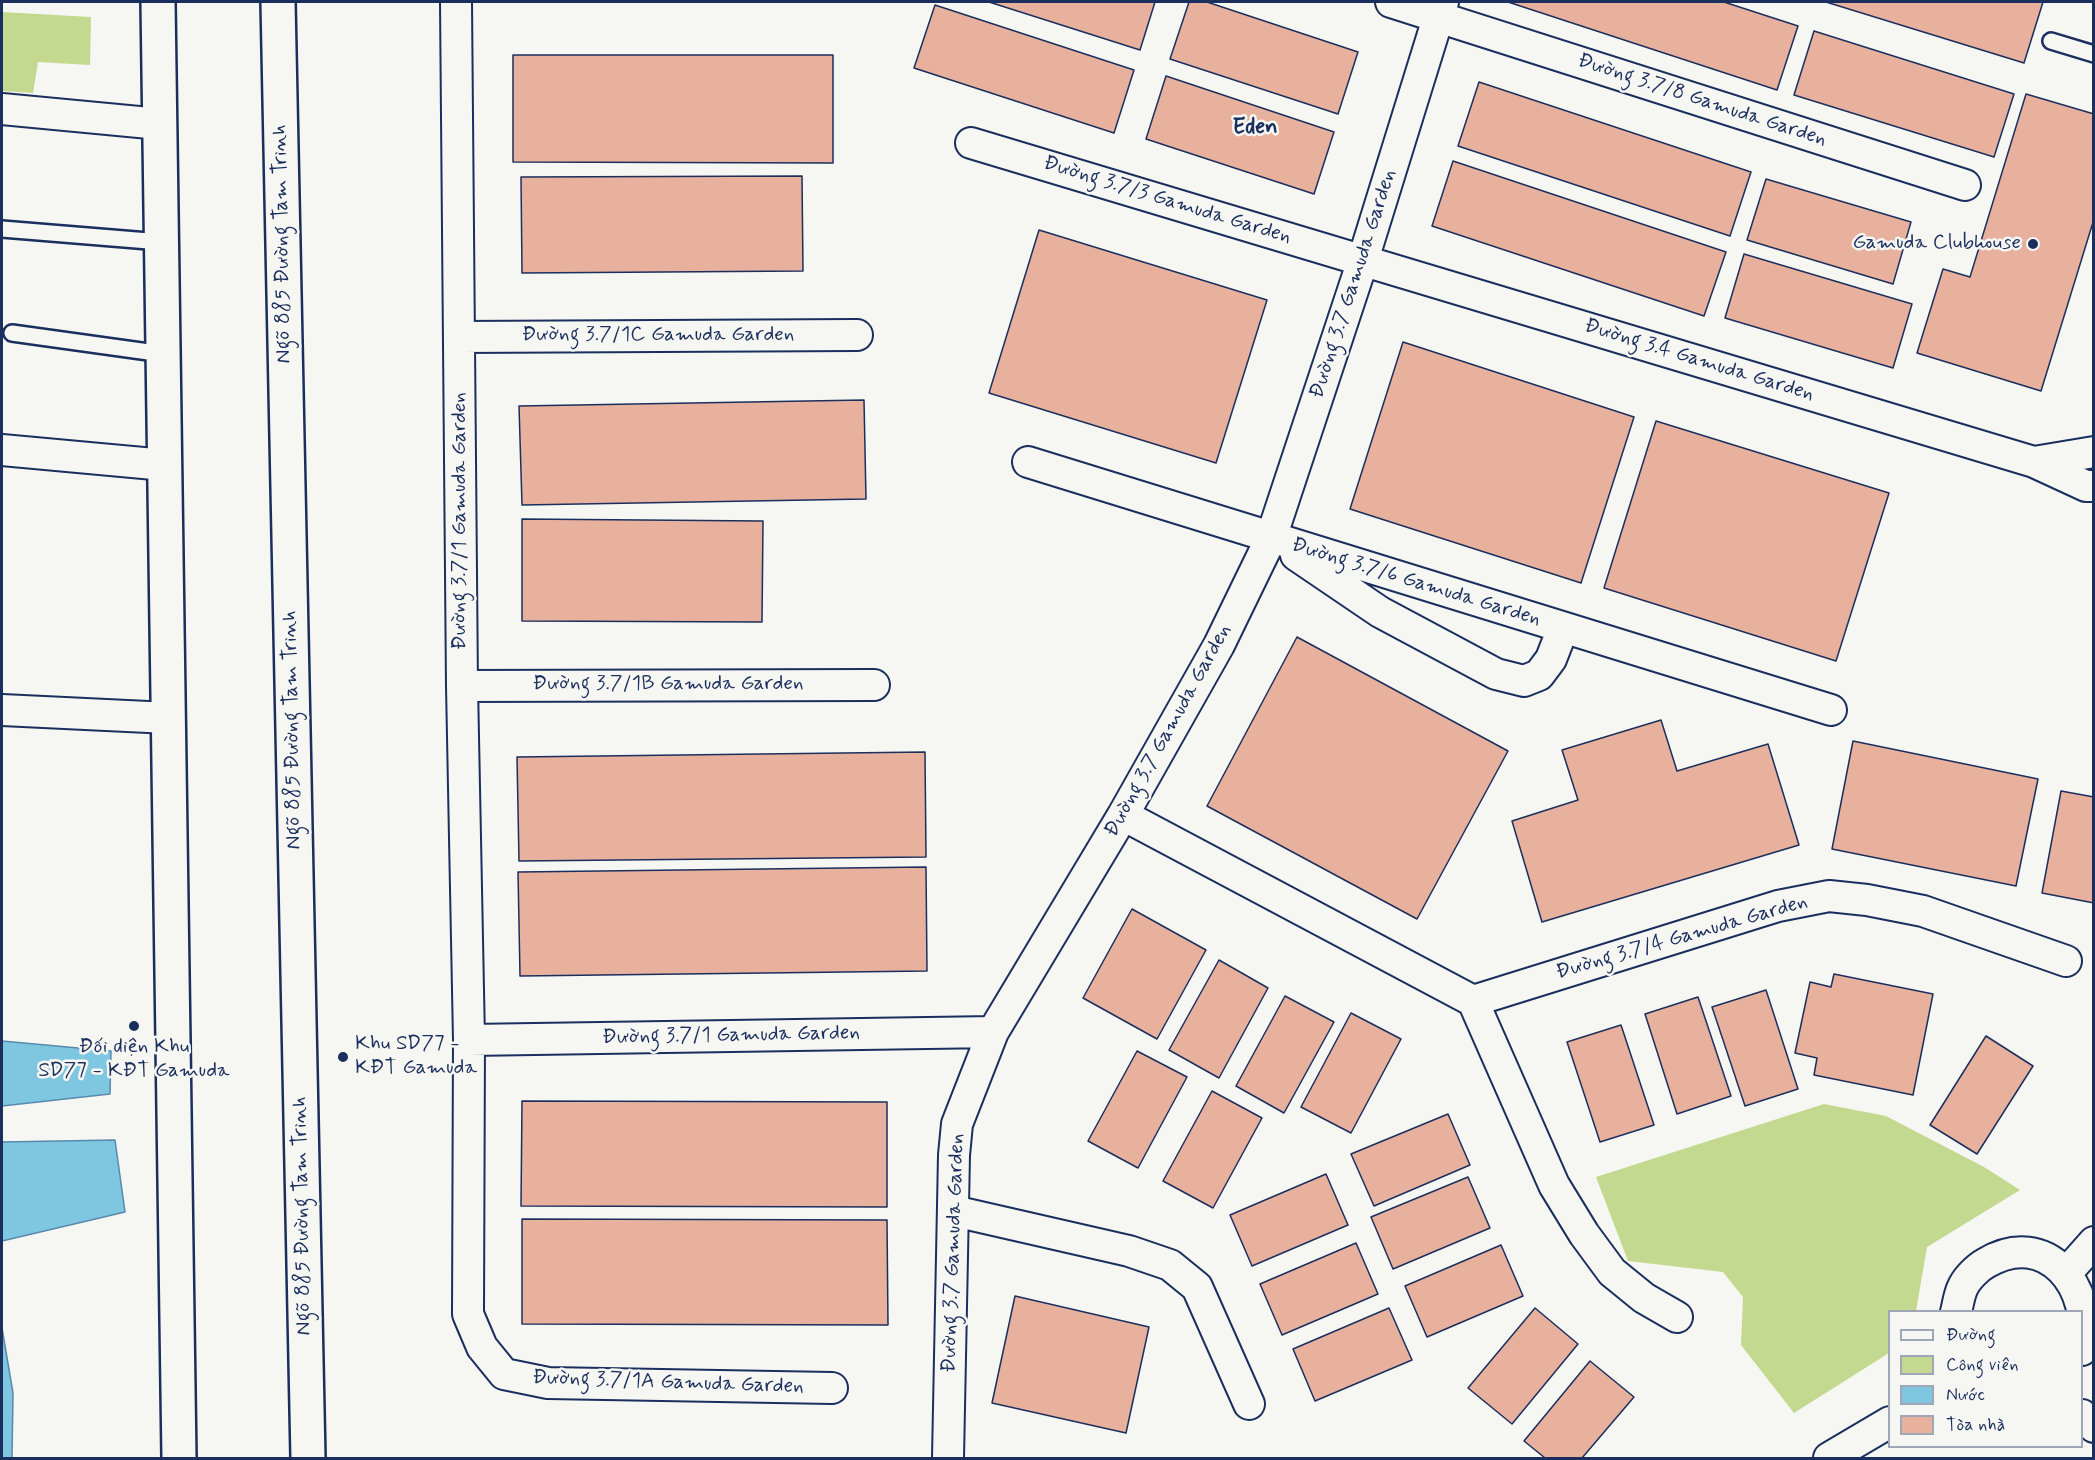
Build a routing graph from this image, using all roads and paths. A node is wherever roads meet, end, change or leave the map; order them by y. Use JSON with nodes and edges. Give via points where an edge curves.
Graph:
{"nodes":[{"id":1,"x":158,"y":2,"type":"edge"},
{"id":2,"x":278,"y":2,"type":"edge"},
{"id":3,"x":456,"y":2,"type":"edge"},
{"id":4,"x":1391,"y":2,"type":"edge"},
{"id":5,"x":1441,"y":9,"type":"edge"},
{"id":6,"x":2051,"y":41,"type":"dead end"},
{"id":7,"x":2094,"y":54,"type":"edge"},
{"id":8,"x":2,"y":109,"type":"edge"},
{"id":9,"x":160,"y":124,"type":"junction"},
{"id":10,"x":971,"y":143,"type":"dead end"},
{"id":11,"x":1965,"y":185,"type":"dead end"},
{"id":12,"x":2,"y":229,"type":"edge"},
{"id":13,"x":162,"y":242,"type":"junction"},
{"id":14,"x":1363,"y":260,"type":"junction"},
{"id":15,"x":12,"y":333,"type":"dead end"},
{"id":16,"x":857,"y":335,"type":"dead end"},
{"id":17,"x":460,"y":337,"type":"junction"},
{"id":18,"x":163,"y":354,"type":"junction"},
{"id":19,"x":2,"y":450,"type":"edge"},
{"id":20,"x":2094,"y":452,"type":"edge"},
{"id":21,"x":1028,"y":462,"type":"dead end"},
{"id":22,"x":2034,"y":462,"type":"junction"},
{"id":23,"x":165,"y":465,"type":"junction"},
{"id":24,"x":2094,"y":486,"type":"edge"},
{"id":25,"x":1271,"y":538,"type":"junction"},
{"id":26,"x":1563,"y":628,"type":"junction"},
{"id":27,"x":874,"y":685,"type":"dead end"},
{"id":28,"x":462,"y":686,"type":"junction"},
{"id":29,"x":2,"y":710,"type":"edge"},
{"id":30,"x":1831,"y":711,"type":"dead end"},
{"id":31,"x":168,"y":718,"type":"junction"},
{"id":32,"x":1123,"y":816,"type":"junction"},
{"id":33,"x":2066,"y":961,"type":"dead end"},
{"id":34,"x":1473,"y":1001,"type":"junction"},
{"id":35,"x":993,"y":1032,"type":"junction"},
{"id":36,"x":469,"y":1041,"type":"junction"},
{"id":37,"x":954,"y":1211,"type":"junction"},
{"id":38,"x":2094,"y":1242,"type":"edge"},
{"id":39,"x":2070,"y":1269,"type":"junction"},
{"id":40,"x":1956,"y":1310,"type":"edge"},
{"id":41,"x":1677,"y":1317,"type":"dead end"},
{"id":42,"x":2088,"y":1342,"type":"edge"},
{"id":43,"x":504,"y":1374,"type":"joint"},
{"id":44,"x":832,"y":1388,"type":"dead end"},
{"id":45,"x":1249,"y":1404,"type":"dead end"},
{"id":46,"x":2083,"y":1416,"type":"edge"},
{"id":47,"x":1888,"y":1423,"type":"edge"},
{"id":48,"x":2094,"y":1427,"type":"edge"},
{"id":49,"x":178,"y":1458,"type":"edge"},
{"id":50,"x":308,"y":1458,"type":"edge"},
{"id":51,"x":948,"y":1458,"type":"edge"},
{"id":52,"x":1829,"y":1458,"type":"edge"}],
"edges":[{"from":1,"to":9,"type":"street"},
{"from":2,"to":50,"type":"street","name":"Ngõ 885 Đường Tam Trinh"},
{"from":3,"to":17,"type":"street","name":"Đường 3.7/1 Gamuda Garden"},
{"from":4,"to":5,"type":"street","name":"Đường 3.7/8 Gamuda Garden"},
{"from":5,"to":11,"type":"street","name":"Đường 3.7/8 Gamuda Garden"},
{"from":5,"to":14,"type":"street","name":"Đường 3.7 Gamuda Garden"},
{"from":6,"to":7,"type":"lane"},
{"from":8,"to":9,"type":"street"},
{"from":9,"to":13,"type":"street"},
{"from":10,"to":14,"type":"street","name":"Đường 3.7/3 Gamuda Garden"},
{"from":12,"to":13,"type":"lane"},
{"from":13,"to":18,"type":"street"},
{"from":14,"to":22,"type":"street","name":"Đường 3.4 Gamuda Garden"},
{"from":14,"to":25,"type":"street","name":"Đường 3.7 Gamuda Garden"},
{"from":15,"to":18,"type":"lane"},
{"from":16,"to":17,"type":"street","name":"Đường 3.7/1C Gamuda Garden"},
{"from":17,"to":28,"type":"street","name":"Đường 3.7/1 Gamuda Garden"},
{"from":18,"to":23,"type":"street"},
{"from":19,"to":23,"type":"street"},
{"from":20,"to":22,"type":"street","name":"Đường 3.4 Gamuda Garden"},
{"from":21,"to":25,"type":"street"},
{"from":22,"to":24,"type":"street","name":"Đường 3.4 Gamuda Garden"},
{"from":23,"to":31,"type":"street"},
{"from":25,"to":26,"type":"street","name":"Đường 3.7/6 Gamuda Garden"},
{"from":25,"to":26,"type":"street","name":"Đường 3.7/6 Gamuda Garden","via":[[1380,612],[1496,674],[1524,681],[1539,675],[1551,659]]},
{"from":25,"to":32,"type":"street","name":"Đường 3.7 Gamuda Garden","via":[[1219,645]]},
{"from":26,"to":30,"type":"street","name":"Đường 3.7/6 Gamuda Garden"},
{"from":27,"to":28,"type":"street","name":"Đường 3.7/1B Gamuda Garden"},
{"from":28,"to":36,"type":"street","name":"Đường 3.7/1 Gamuda Garden"},
{"from":29,"to":31,"type":"street"},
{"from":31,"to":49,"type":"street"},
{"from":32,"to":34,"type":"street"},
{"from":32,"to":35,"type":"street","name":"Đường 3.7 Gamuda Garden"},
{"from":33,"to":34,"type":"street","name":"Đường 3.7/4 Gamuda Garden","via":[[1923,911],[1829,896],[1778,906]]},
{"from":34,"to":41,"type":"street","via":[[1554,1185],[1584,1234],[1612,1272],[1644,1298]]},
{"from":35,"to":36,"type":"street","name":"Đường 3.7/1 Gamuda Garden"},
{"from":35,"to":37,"type":"street","name":"Đường 3.7 Gamuda Garden","via":[[957,1124]]},
{"from":36,"to":43,"type":"street","name":"Đường 3.7/1 Gamuda Garden","via":[[468,1314],[482,1347]]},
{"from":37,"to":45,"type":"street","via":[[1170,1264],[1197,1287]]},
{"from":37,"to":51,"type":"street","name":"Đường 3.7 Gamuda Garden"},
{"from":38,"to":39,"type":"street"},
{"from":39,"to":40,"type":"street","via":[[2048,1255],[2024,1251],[1999,1255],[1978,1268],[1962,1287]]},
{"from":39,"to":42,"type":"street","via":[[2084,1288],[2091,1311]]},
{"from":43,"to":44,"type":"street","name":"Đường 3.7/1A Gamuda Garden","via":[[548,1383]]},
{"from":46,"to":48,"type":"street"},
{"from":47,"to":52,"type":"street"}]}
